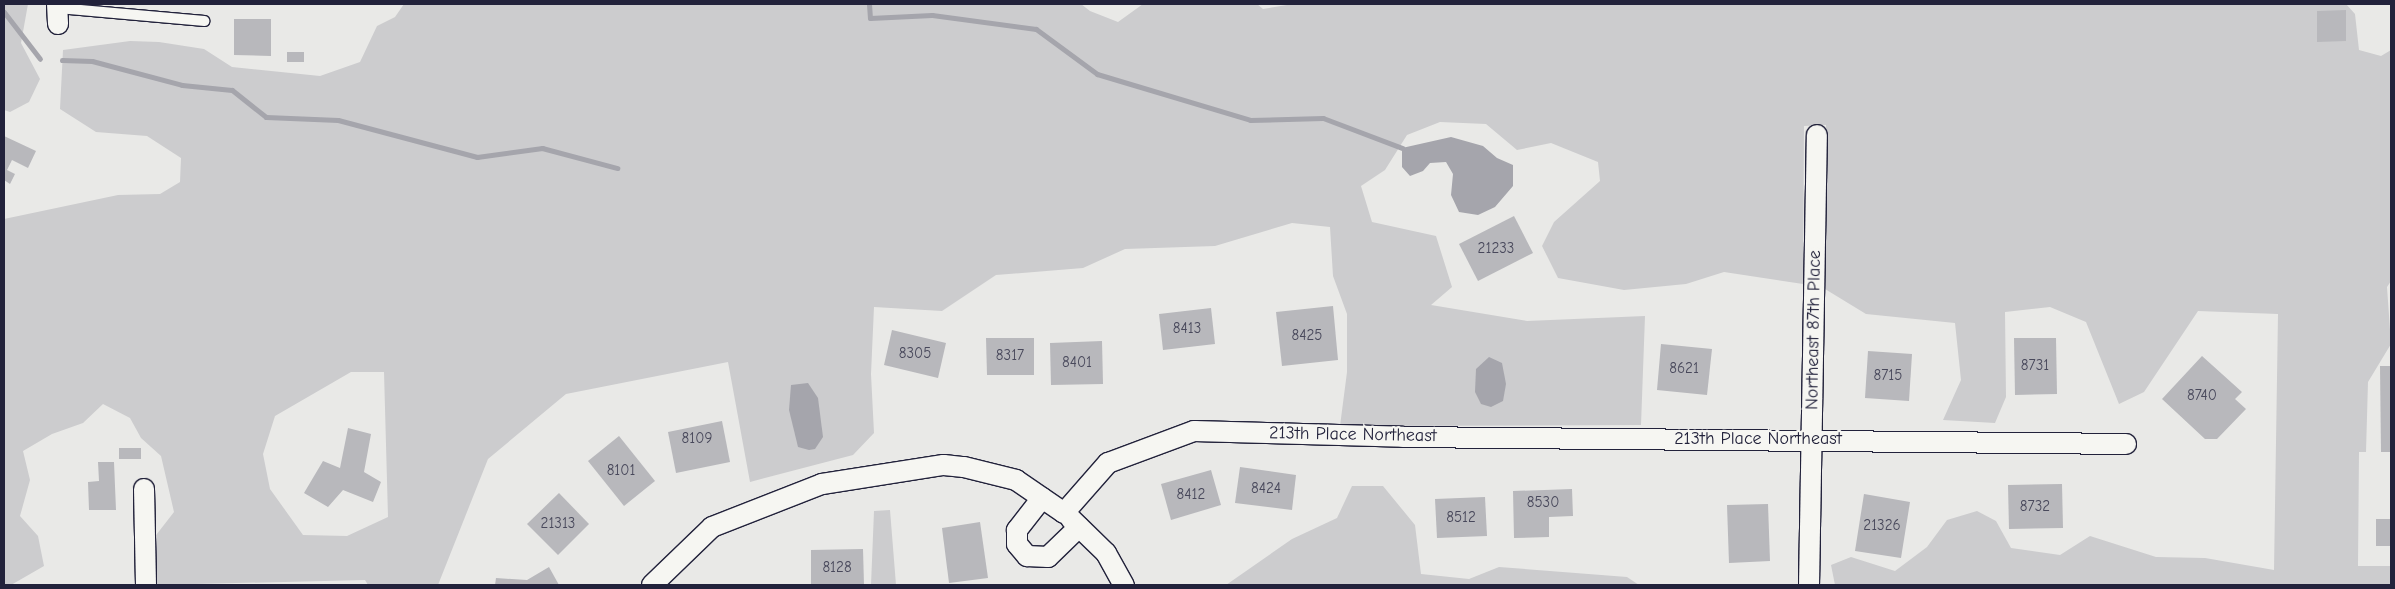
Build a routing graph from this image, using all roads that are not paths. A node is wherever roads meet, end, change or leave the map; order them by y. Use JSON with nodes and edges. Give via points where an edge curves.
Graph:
{"nodes":[{"id":1,"x":57,"y":12,"type":"edge"},
{"id":2,"x":204,"y":21,"type":"dead end"},
{"id":3,"x":1817,"y":135,"type":"dead end"},
{"id":4,"x":1811,"y":440,"type":"junction"},
{"id":5,"x":2126,"y":444,"type":"dead end"},
{"id":6,"x":144,"y":489,"type":"dead end"},
{"id":7,"x":1042,"y":498,"type":"junction"},
{"id":8,"x":1064,"y":512,"type":"junction"},
{"id":9,"x":1079,"y":527,"type":"junction"},
{"id":10,"x":146,"y":585,"type":"edge"},
{"id":11,"x":652,"y":585,"type":"edge"},
{"id":12,"x":1124,"y":585,"type":"edge"},
{"id":13,"x":1809,"y":585,"type":"edge"}],
"edges":[{"from":1,"to":2,"type":"lane"},
{"from":3,"to":4,"type":"street","name":"Northeast 87th Place"},
{"from":4,"to":5,"type":"street","name":"213th Place Northeast"},
{"from":4,"to":8,"type":"street","name":"213th Place Northeast","via":[[1403,437],[1194,431],[1108,463]]},
{"from":4,"to":13,"type":"street","name":"Northeast 87th Place"},
{"from":6,"to":10,"type":"street"},
{"from":7,"to":8,"type":"street"},
{"from":7,"to":9,"type":"street","via":[[1017,530],[1017,544],[1027,556],[1048,557]]},
{"from":7,"to":11,"type":"street","via":[[1016,480],[987,471],[944,466],[822,484],[712,527]]},
{"from":8,"to":9,"type":"street"},
{"from":9,"to":12,"type":"street","via":[[1106,553]]}]}
